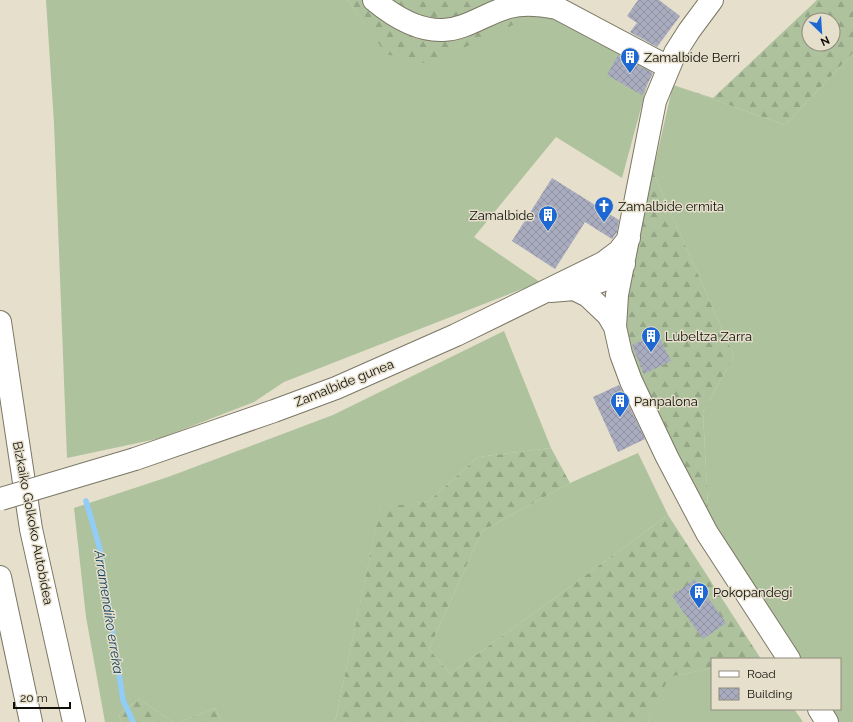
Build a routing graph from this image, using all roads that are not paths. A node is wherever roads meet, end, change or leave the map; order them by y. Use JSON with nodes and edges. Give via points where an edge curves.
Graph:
{"nodes":[{"id":1,"x":374,"y":0,"type":"edge"},
{"id":2,"x":712,"y":0,"type":"edge"},
{"id":3,"x":668,"y":67,"type":"junction"},
{"id":4,"x":629,"y":238,"type":"junction"},
{"id":5,"x":624,"y":264,"type":"junction"},
{"id":6,"x":574,"y":289,"type":"junction"},
{"id":7,"x":546,"y":292,"type":"junction"},
{"id":8,"x":0,"y":322,"type":"edge"},
{"id":9,"x":615,"y":327,"type":"junction"},
{"id":10,"x":0,"y":499,"type":"edge"},
{"id":11,"x":0,"y":577,"type":"edge"},
{"id":12,"x":788,"y":658,"type":"edge"},
{"id":13,"x":820,"y":710,"type":"edge"},
{"id":14,"x":31,"y":722,"type":"edge"},
{"id":15,"x":74,"y":722,"type":"edge"},
{"id":16,"x":827,"y":722,"type":"edge"}],
"edges":[{"from":1,"to":3,"type":"main road","via":[[416,26],[442,30],[465,26],[509,7],[540,4],[557,8]]},
{"from":2,"to":3,"type":"main road","via":[[689,31]]},
{"from":3,"to":4,"type":"main road","via":[[655,101]]},
{"from":4,"to":5,"type":"main road"},
{"from":4,"to":7,"type":"main road","name":"Zamalbide gunea","via":[[612,257]]},
{"from":5,"to":6,"type":"main road","via":[[609,278]]},
{"from":5,"to":9,"type":"main road"},
{"from":6,"to":7,"type":"main road"},
{"from":6,"to":9,"type":"main road","via":[[599,305]]},
{"from":7,"to":10,"type":"main road","name":"Zamalbide gunea","bridge":true,"via":[[336,388],[135,459]]},
{"from":8,"to":15,"type":"main road","name":"Bizkaiko Golkoko Autobidea","via":[[31,529]]},
{"from":9,"to":12,"type":"main road","via":[[620,354],[667,457],[707,533]]},
{"from":11,"to":14,"type":"main road"},
{"from":13,"to":16,"type":"main road"}]}
